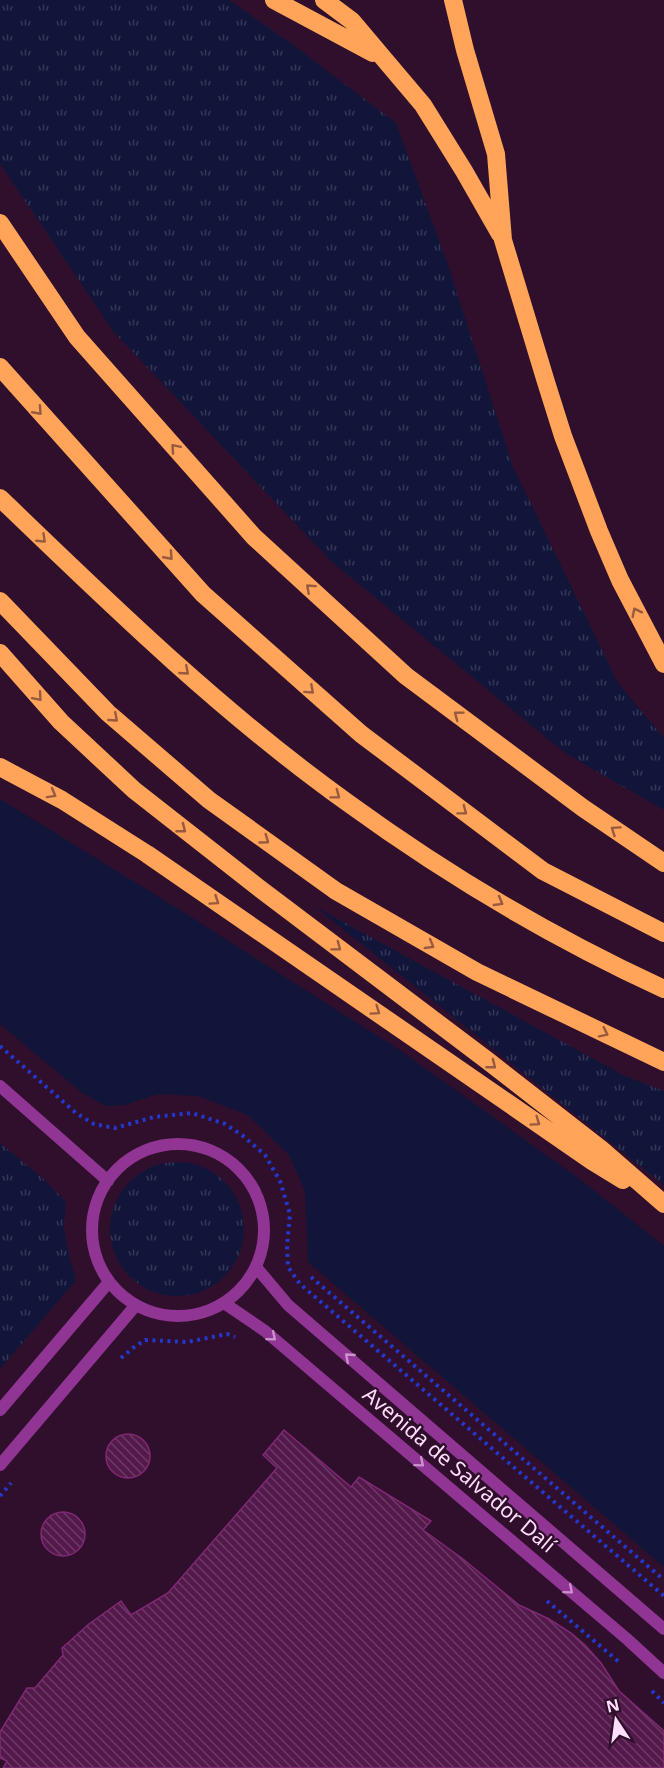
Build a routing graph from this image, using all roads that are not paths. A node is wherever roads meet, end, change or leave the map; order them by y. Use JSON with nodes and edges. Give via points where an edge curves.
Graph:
{"nodes":[{"id":1,"x":274,"y":0,"type":"edge"},
{"id":2,"x":324,"y":0,"type":"edge"},
{"id":3,"x":453,"y":0,"type":"edge"},
{"id":4,"x":382,"y":58,"type":"junction"},
{"id":5,"x":0,"y":224,"type":"edge"},
{"id":6,"x":503,"y":240,"type":"junction"},
{"id":7,"x":0,"y":367,"type":"edge"},
{"id":8,"x":0,"y":498,"type":"edge"},
{"id":9,"x":0,"y":601,"type":"edge"},
{"id":10,"x":0,"y":653,"type":"edge"},
{"id":11,"x":664,"y":664,"type":"edge"},
{"id":12,"x":0,"y":767,"type":"edge"},
{"id":13,"x":664,"y":863,"type":"edge"},
{"id":14,"x":664,"y":933,"type":"edge"},
{"id":15,"x":664,"y":989,"type":"edge"},
{"id":16,"x":664,"y":1062,"type":"edge"},
{"id":17,"x":0,"y":1086,"type":"edge"},
{"id":18,"x":108,"y":1181,"type":"junction"},
{"id":19,"x":664,"y":1205,"type":"edge"},
{"id":20,"x":256,"y":1267,"type":"junction"},
{"id":21,"x":109,"y":1282,"type":"junction"},
{"id":22,"x":224,"y":1303,"type":"junction"},
{"id":23,"x":136,"y":1305,"type":"junction"},
{"id":24,"x":0,"y":1410,"type":"edge"},
{"id":25,"x":0,"y":1465,"type":"edge"},
{"id":26,"x":664,"y":1629,"type":"edge"},
{"id":27,"x":664,"y":1673,"type":"edge"}],
"edges":[{"from":1,"to":4,"type":"highway"},
{"from":2,"to":4,"type":"highway","via":[[351,21]]},
{"from":3,"to":6,"type":"highway","via":[[496,154]]},
{"from":4,"to":6,"type":"highway","via":[[423,105]]},
{"from":13,"to":5,"type":"highway","one_way":true,"via":[[583,808],[406,676],[254,537],[77,337]]},
{"from":11,"to":6,"type":"highway","one_way":true,"via":[[620,580],[580,483]]},
{"from":7,"to":14,"type":"highway","one_way":true,"via":[[203,594],[361,735],[543,871]]},
{"from":8,"to":15,"type":"highway","one_way":true,"via":[[170,658],[347,803],[436,864],[567,942]]},
{"from":9,"to":16,"type":"highway","one_way":true,"via":[[125,728],[209,800],[336,891],[477,972]]},
{"from":10,"to":19,"type":"highway","one_way":true,"via":[[61,722],[165,816],[592,1142]]},
{"from":12,"to":19,"type":"highway","one_way":true,"via":[[129,842],[592,1161]]},
{"from":17,"to":18,"type":"street"},
{"from":18,"to":20,"type":"street","via":[[131,1158],[162,1146],[184,1144],[217,1153],[243,1174],[260,1202],[264,1235]]},
{"from":18,"to":21,"type":"street","via":[[98,1198],[92,1227],[96,1256]]},
{"from":20,"to":22,"type":"street","via":[[246,1284]]},
{"from":26,"to":20,"type":"street","name":"Avenida de Salvador Dalí","one_way":true,"via":[[288,1305]]},
{"from":21,"to":23,"type":"street"},
{"from":21,"to":24,"type":"street"},
{"from":22,"to":23,"type":"street","via":[[203,1313],[181,1316],[158,1314]]},
{"from":22,"to":27,"type":"street","name":"Avenida de Salvador Dalí","one_way":true,"via":[[266,1331]]},
{"from":23,"to":25,"type":"street"}]}
